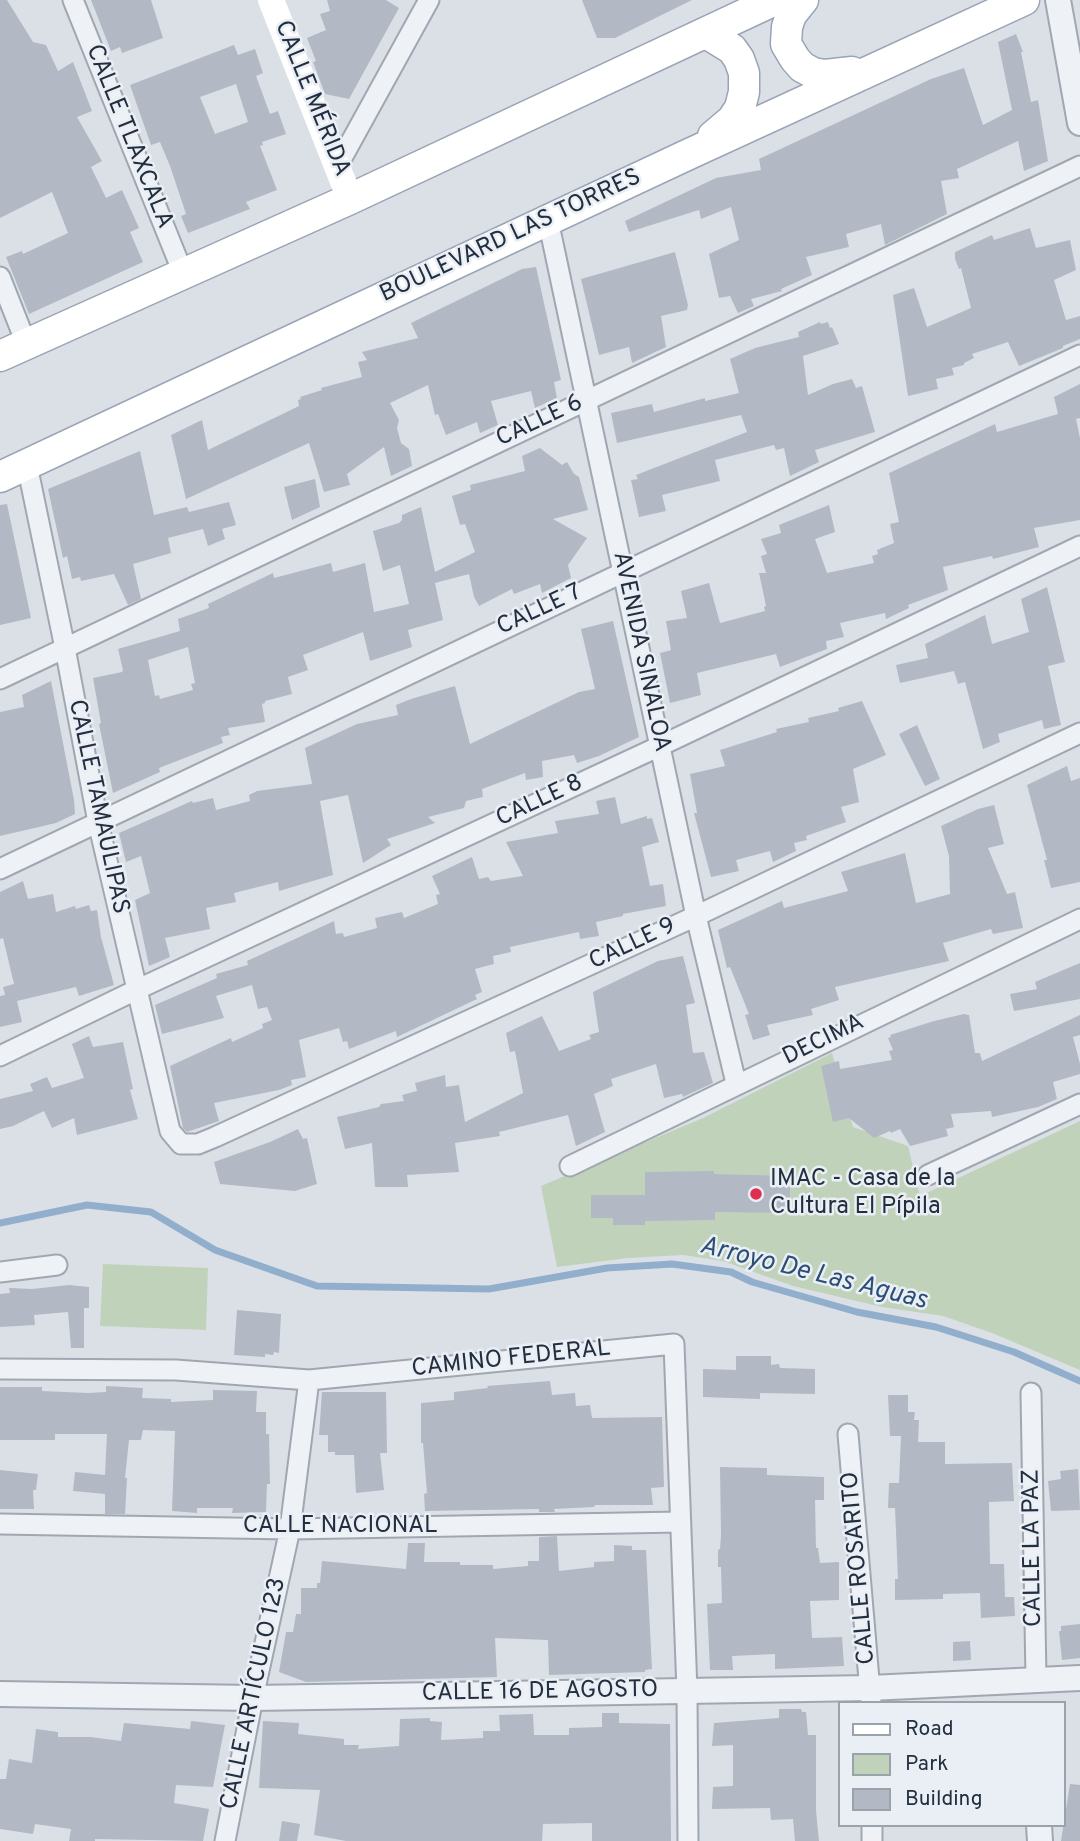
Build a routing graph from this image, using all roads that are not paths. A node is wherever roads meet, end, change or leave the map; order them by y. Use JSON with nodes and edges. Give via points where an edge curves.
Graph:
{"nodes":[{"id":1,"x":73,"y":0,"type":"edge"},
{"id":2,"x":271,"y":0,"type":"edge"},
{"id":3,"x":429,"y":0,"type":"edge"},
{"id":4,"x":775,"y":0,"type":"edge"},
{"id":5,"x":803,"y":0,"type":"edge"},
{"id":6,"x":1024,"y":0,"type":"edge"},
{"id":7,"x":1058,"y":0,"type":"edge"},
{"id":8,"x":706,"y":33,"type":"junction"},
{"id":9,"x":873,"y":69,"type":"junction"},
{"id":10,"x":1080,"y":123,"type":"edge"},
{"id":11,"x":687,"y":155,"type":"junction"},
{"id":12,"x":1080,"y":166,"type":"edge"},
{"id":13,"x":337,"y":167,"type":"junction"},
{"id":14,"x":350,"y":199,"type":"junction"},
{"id":15,"x":548,"y":220,"type":"junction"},
{"id":16,"x":183,"y":273,"type":"junction"},
{"id":17,"x":0,"y":277,"type":"edge"},
{"id":18,"x":13,"y":350,"type":"edge"},
{"id":19,"x":1080,"y":355,"type":"edge"},
{"id":20,"x":585,"y":400,"type":"junction"},
{"id":21,"x":13,"y":471,"type":"edge"},
{"id":22,"x":1080,"y":546,"type":"edge"},
{"id":23,"x":623,"y":572,"type":"junction"},
{"id":24,"x":65,"y":648,"type":"junction"},
{"id":25,"x":0,"y":679,"type":"edge"},
{"id":26,"x":1080,"y":733,"type":"edge"},
{"id":27,"x":660,"y":746,"type":"junction"},
{"id":28,"x":98,"y":822,"type":"junction"},
{"id":29,"x":0,"y":869,"type":"edge"},
{"id":30,"x":696,"y":916,"type":"junction"},
{"id":31,"x":1080,"y":919,"type":"edge"},
{"id":32,"x":136,"y":990,"type":"junction"},
{"id":33,"x":0,"y":1056,"type":"edge"},
{"id":34,"x":736,"y":1083,"type":"junction"},
{"id":35,"x":1080,"y":1104,"type":"edge"},
{"id":36,"x":181,"y":1144,"type":"joint"},
{"id":37,"x":570,"y":1166,"type":"dead end"},
{"id":38,"x":928,"y":1175,"type":"dead end"},
{"id":39,"x":57,"y":1265,"type":"dead end"},
{"id":40,"x":0,"y":1272,"type":"edge"},
{"id":41,"x":0,"y":1369,"type":"edge"},
{"id":42,"x":309,"y":1380,"type":"junction"},
{"id":43,"x":1031,"y":1393,"type":"dead end"},
{"id":44,"x":848,"y":1434,"type":"dead end"},
{"id":45,"x":680,"y":1522,"type":"junction"},
{"id":46,"x":0,"y":1524,"type":"edge"},
{"id":47,"x":290,"y":1529,"type":"junction"},
{"id":48,"x":1080,"y":1678,"type":"edge"},
{"id":49,"x":687,"y":1691,"type":"junction"},
{"id":50,"x":1036,"y":1691,"type":"edge"},
{"id":51,"x":0,"y":1694,"type":"edge"},
{"id":52,"x":871,"y":1695,"type":"edge"},
{"id":53,"x":253,"y":1698,"type":"junction"},
{"id":54,"x":225,"y":1841,"type":"edge"},
{"id":55,"x":688,"y":1841,"type":"edge"}],
"edges":[{"from":1,"to":16,"type":"street","name":"CALLE TLAXCALA"},
{"from":2,"to":13,"type":"main road","name":"CALLE MÉRIDA"},
{"from":3,"to":13,"type":"street"},
{"from":4,"to":8,"type":"main road"},
{"from":5,"to":9,"type":"main road","via":[[791,15],[786,44],[802,67],[825,75]]},
{"from":6,"to":9,"type":"main road","name":"BOULEVARD LAS TORRES"},
{"from":7,"to":10,"type":"street"},
{"from":8,"to":11,"type":"main road","via":[[732,49],[739,59],[744,92],[732,120]]},
{"from":8,"to":14,"type":"main road"},
{"from":9,"to":11,"type":"main road","name":"BOULEVARD LAS TORRES"},
{"from":11,"to":15,"type":"main road","name":"BOULEVARD LAS TORRES"},
{"from":12,"to":20,"type":"street","name":"CALLE 6"},
{"from":13,"to":14,"type":"main road","name":"CALLE MÉRIDA"},
{"from":14,"to":16,"type":"main road"},
{"from":15,"to":20,"type":"street","name":"AVENIDA SINALOA"},
{"from":15,"to":21,"type":"main road","name":"BOULEVARD LAS TORRES"},
{"from":16,"to":18,"type":"main road"},
{"from":17,"to":18,"type":"street"},
{"from":19,"to":23,"type":"street","name":"CALLE 7"},
{"from":20,"to":23,"type":"street","name":"AVENIDA SINALOA"},
{"from":20,"to":24,"type":"street","name":"CALLE 6"},
{"from":21,"to":24,"type":"street","name":"CALLE TAMAULIPAS"},
{"from":22,"to":27,"type":"street","name":"CALLE 8"},
{"from":23,"to":27,"type":"street","name":"AVENIDA SINALOA"},
{"from":23,"to":28,"type":"street","name":"CALLE 7"},
{"from":24,"to":25,"type":"street","name":"CALLE 6"},
{"from":24,"to":28,"type":"street","name":"CALLE TAMAULIPAS"},
{"from":26,"to":30,"type":"street","name":"CALLE 9"},
{"from":27,"to":30,"type":"street","name":"AVENIDA SINALOA"},
{"from":27,"to":32,"type":"street","name":"CALLE 8"},
{"from":28,"to":29,"type":"street","name":"CALLE 7"},
{"from":28,"to":32,"type":"street","name":"CALLE TAMAULIPAS"},
{"from":30,"to":34,"type":"street","name":"AVENIDA SINALOA"},
{"from":30,"to":36,"type":"street","name":"CALLE 9","via":[[215,1137]]},
{"from":31,"to":34,"type":"street","name":"DECIMA"},
{"from":32,"to":33,"type":"street","name":"CALLE 8"},
{"from":32,"to":36,"type":"street","name":"CALLE TAMAULIPAS","via":[[170,1131]]},
{"from":34,"to":37,"type":"street","name":"DECIMA"},
{"from":35,"to":38,"type":"street"},
{"from":39,"to":40,"type":"street"},
{"from":41,"to":42,"type":"street","name":"CAMINO FEDERAL","via":[[176,1370]]},
{"from":42,"to":45,"type":"street","name":"CAMINO FEDERAL","via":[[674,1344]]},
{"from":42,"to":47,"type":"street","name":"CALLE ARTÍCULO 123"},
{"from":43,"to":50,"type":"street","name":"CALLE LA PAZ"},
{"from":44,"to":52,"type":"street","name":"CALLE ROSARITO"},
{"from":45,"to":47,"type":"street","name":"CALLE NACIONAL"},
{"from":45,"to":49,"type":"street","name":"CAMINO FEDERAL"},
{"from":46,"to":47,"type":"street","name":"CALLE NACIONAL"},
{"from":47,"to":53,"type":"street","name":"CALLE ARTÍCULO 123"},
{"from":48,"to":50,"type":"street","name":"CALLE 16 DE AGOSTO"},
{"from":49,"to":52,"type":"street","name":"CALLE 16 DE AGOSTO"},
{"from":49,"to":53,"type":"street","name":"CALLE 16 DE AGOSTO"},
{"from":49,"to":55,"type":"street","name":"CAMINO FEDERAL"},
{"from":50,"to":52,"type":"street","name":"CALLE 16 DE AGOSTO"},
{"from":51,"to":53,"type":"street","name":"CALLE 16 DE AGOSTO"},
{"from":53,"to":54,"type":"street","name":"CALLE ARTÍCULO 123"}]}
